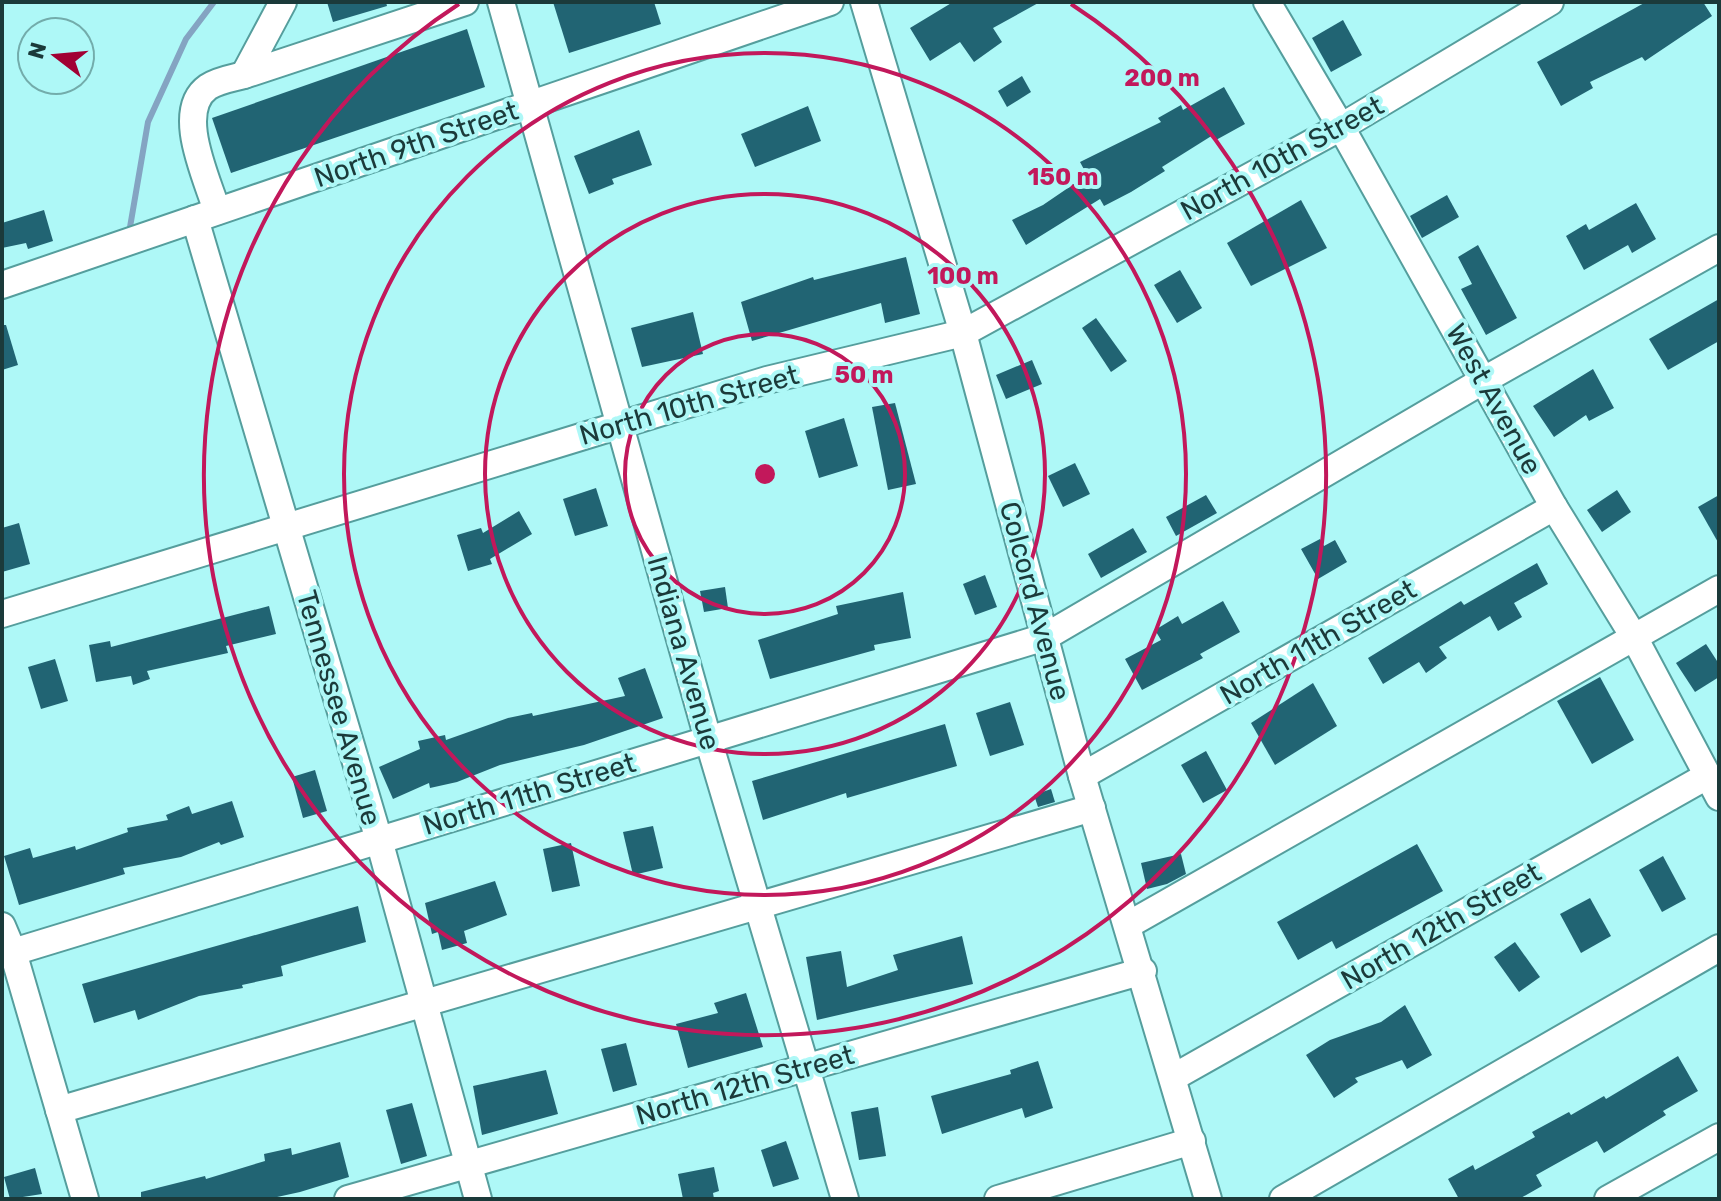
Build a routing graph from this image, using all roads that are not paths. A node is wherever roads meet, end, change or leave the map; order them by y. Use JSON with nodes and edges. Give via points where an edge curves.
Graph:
{"nodes":[{"id":1,"x":283,"y":2,"type":"edge"},
{"id":2,"x":465,"y":2,"type":"edge"},
{"id":3,"x":501,"y":2,"type":"edge"},
{"id":4,"x":830,"y":2,"type":"edge"},
{"id":5,"x":864,"y":2,"type":"edge"},
{"id":6,"x":1267,"y":2,"type":"edge"},
{"id":7,"x":1550,"y":2,"type":"edge"},
{"id":8,"x":244,"y":75,"type":"junction"},
{"id":9,"x":530,"y":105,"type":"junction"},
{"id":10,"x":1341,"y":127,"type":"junction"},
{"id":11,"x":206,"y":215,"type":"junction"},
{"id":12,"x":1719,"y":248,"type":"edge"},
{"id":13,"x":2,"y":285,"type":"edge"},
{"id":14,"x":963,"y":333,"type":"junction"},
{"id":15,"x":1484,"y":380,"type":"junction"},
{"id":16,"x":619,"y":425,"type":"junction"},
{"id":17,"x":1554,"y":507,"type":"junction"},
{"id":18,"x":286,"y":528,"type":"junction"},
{"id":19,"x":1719,"y":589,"type":"edge"},
{"id":20,"x":2,"y":614,"type":"edge"},
{"id":21,"x":1045,"y":637,"type":"junction"},
{"id":22,"x":1634,"y":637,"type":"junction"},
{"id":23,"x":708,"y":739,"type":"junction"},
{"id":24,"x":1082,"y":776,"type":"junction"},
{"id":25,"x":1713,"y":786,"type":"edge"},
{"id":26,"x":1092,"y":808,"type":"junction"},
{"id":27,"x":379,"y":840,"type":"junction"},
{"id":28,"x":758,"y":905,"type":"junction"},
{"id":29,"x":1128,"y":925,"type":"junction"},
{"id":30,"x":2,"y":926,"type":"edge"},
{"id":31,"x":1719,"y":948,"type":"edge"},
{"id":32,"x":13,"y":952,"type":"junction"},
{"id":33,"x":1143,"y":971,"type":"junction"},
{"id":34,"x":424,"y":1005,"type":"junction"},
{"id":35,"x":807,"y":1068,"type":"junction"},
{"id":36,"x":1174,"y":1077,"type":"junction"},
{"id":37,"x":59,"y":1110,"type":"junction"},
{"id":38,"x":1719,"y":1137,"type":"edge"},
{"id":39,"x":1192,"y":1141,"type":"junction"},
{"id":40,"x":469,"y":1164,"type":"junction"},
{"id":41,"x":85,"y":1199,"type":"edge"},
{"id":42,"x":348,"y":1199,"type":"edge"},
{"id":43,"x":478,"y":1199,"type":"edge"},
{"id":44,"x":845,"y":1199,"type":"edge"},
{"id":45,"x":998,"y":1199,"type":"edge"},
{"id":46,"x":1208,"y":1199,"type":"edge"},
{"id":47,"x":1283,"y":1199,"type":"edge"},
{"id":48,"x":1608,"y":1199,"type":"edge"}],
"edges":[{"from":1,"to":8,"type":"street"},
{"from":2,"to":8,"type":"street","name":"Tennessee Avenue"},
{"from":3,"to":9,"type":"street","name":"Indiana Avenue"},
{"from":4,"to":9,"type":"street","name":"North 9th Street"},
{"from":5,"to":14,"type":"street","name":"Colcord Avenue"},
{"from":6,"to":10,"type":"street","name":"West Avenue"},
{"from":7,"to":10,"type":"street","name":"North 10th Street"},
{"from":8,"to":11,"type":"street","name":"Tennessee Avenue","via":[[210,85],[196,98],[190,121]]},
{"from":9,"to":11,"type":"street","name":"North 9th Street"},
{"from":9,"to":16,"type":"street","name":"Indiana Avenue"},
{"from":10,"to":14,"type":"street","name":"North 10th Street"},
{"from":10,"to":15,"type":"street","name":"West Avenue"},
{"from":11,"to":13,"type":"street","name":"North 9th Street"},
{"from":11,"to":18,"type":"street","name":"Tennessee Avenue"},
{"from":12,"to":15,"type":"street"},
{"from":14,"to":16,"type":"street","name":"North 10th Street","via":[[767,380]]},
{"from":14,"to":21,"type":"street","name":"Colcord Avenue"},
{"from":15,"to":17,"type":"street","name":"West Avenue"},
{"from":15,"to":21,"type":"street","name":"North 11th Street"},
{"from":16,"to":18,"type":"street","name":"North 10th Street"},
{"from":16,"to":23,"type":"street","name":"Indiana Avenue"},
{"from":17,"to":22,"type":"street","name":"West Avenue"},
{"from":17,"to":24,"type":"street","name":"North 11th Street"},
{"from":18,"to":20,"type":"street","name":"North 10th Street"},
{"from":18,"to":27,"type":"street","name":"Tennessee Avenue"},
{"from":19,"to":22,"type":"street"},
{"from":21,"to":23,"type":"street","name":"North 11th Street"},
{"from":21,"to":24,"type":"street","name":"Colcord Avenue"},
{"from":22,"to":25,"type":"street","name":"West Avenue"},
{"from":22,"to":29,"type":"street"},
{"from":23,"to":27,"type":"street","name":"North 11th Street"},
{"from":23,"to":28,"type":"street","name":"Indiana Avenue"},
{"from":24,"to":26,"type":"street","name":"Colcord Avenue"},
{"from":25,"to":36,"type":"street","name":"North 12th Street"},
{"from":26,"to":28,"type":"street"},
{"from":26,"to":29,"type":"street","name":"Colcord Avenue"},
{"from":27,"to":32,"type":"street","name":"North 11th Street"},
{"from":27,"to":34,"type":"street","name":"Tennessee Avenue"},
{"from":28,"to":34,"type":"street"},
{"from":28,"to":35,"type":"street","name":"Indiana Avenue"},
{"from":29,"to":33,"type":"street","name":"Colcord Avenue"},
{"from":30,"to":32,"type":"street"},
{"from":31,"to":47,"type":"street"},
{"from":32,"to":37,"type":"street"},
{"from":33,"to":35,"type":"street","name":"North 12th Street"},
{"from":33,"to":36,"type":"street","name":"Colcord Avenue"},
{"from":34,"to":37,"type":"street"},
{"from":34,"to":40,"type":"street","name":"Tennessee Avenue"},
{"from":35,"to":40,"type":"street","name":"North 12th Street"},
{"from":35,"to":44,"type":"street","name":"Indiana Avenue"},
{"from":36,"to":39,"type":"street","name":"Colcord Avenue"},
{"from":37,"to":41,"type":"street"},
{"from":38,"to":48,"type":"street"},
{"from":39,"to":45,"type":"street"},
{"from":39,"to":46,"type":"street","name":"Colcord Avenue"},
{"from":40,"to":42,"type":"street","name":"North 12th Street"},
{"from":40,"to":43,"type":"street","name":"Tennessee Avenue"}]}
